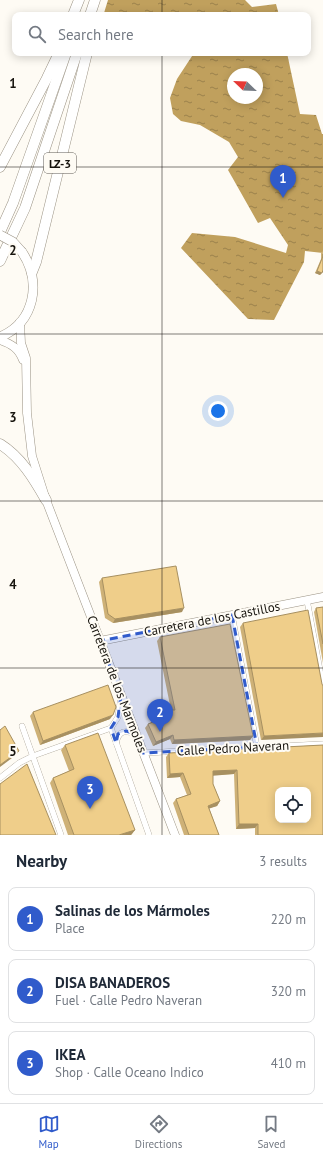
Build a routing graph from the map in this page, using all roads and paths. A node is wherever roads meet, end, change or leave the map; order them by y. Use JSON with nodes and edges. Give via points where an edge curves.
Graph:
{"nodes":[{"id":1,"x":79,"y":0,"type":"edge"},
{"id":2,"x":85,"y":0,"type":"edge"},
{"id":3,"x":95,"y":0,"type":"edge"},
{"id":4,"x":100,"y":0,"type":"edge"},
{"id":5,"x":74,"y":12,"type":"edge"},
{"id":6,"x":81,"y":12,"type":"edge"},
{"id":7,"x":91,"y":12,"type":"edge"},
{"id":8,"x":97,"y":12,"type":"edge"},
{"id":9,"x":58,"y":56,"type":"edge"},
{"id":10,"x":65,"y":56,"type":"edge"},
{"id":11,"x":76,"y":56,"type":"edge"},
{"id":12,"x":86,"y":56,"type":"edge"},
{"id":13,"x":0,"y":167,"type":"edge"},
{"id":14,"x":0,"y":233,"type":"edge"},
{"id":15,"x":0,"y":261,"type":"edge"},
{"id":16,"x":32,"y":272,"type":"junction"},
{"id":17,"x":20,"y":322,"type":"junction"},
{"id":18,"x":0,"y":339,"type":"edge"},
{"id":19,"x":26,"y":368,"type":"junction"},
{"id":20,"x":0,"y":444,"type":"edge"},
{"id":21,"x":46,"y":500,"type":"junction"},
{"id":22,"x":323,"y":597,"type":"edge"},
{"id":23,"x":307,"y":600,"type":"junction"},
{"id":24,"x":232,"y":615,"type":"junction"},
{"id":25,"x":100,"y":641,"type":"junction"},
{"id":26,"x":323,"y":687,"type":"edge"},
{"id":27,"x":121,"y":695,"type":"junction"},
{"id":28,"x":22,"y":726,"type":"dead end"},
{"id":29,"x":111,"y":728,"type":"junction"},
{"id":30,"x":136,"y":734,"type":"junction"},
{"id":31,"x":116,"y":743,"type":"junction"},
{"id":32,"x":323,"y":744,"type":"edge"},
{"id":33,"x":257,"y":747,"type":"junction"},
{"id":34,"x":144,"y":753,"type":"junction"},
{"id":35,"x":33,"y":756,"type":"junction"},
{"id":36,"x":0,"y":778,"type":"edge"},
{"id":37,"x":61,"y":835,"type":"edge"},
{"id":38,"x":149,"y":835,"type":"edge"},
{"id":39,"x":175,"y":835,"type":"edge"}],
"edges":[{"from":1,"to":5,"type":"highway"},
{"from":2,"to":6,"type":"highway"},
{"from":3,"to":7,"type":"highway"},
{"from":4,"to":8,"type":"highway"},
{"from":9,"to":13,"type":"highway"},
{"from":10,"to":14,"type":"highway","number":"LZ-3","via":[[14,203]]},
{"from":11,"to":15,"type":"highway","number":"LZ-3","via":[[25,208]]},
{"from":12,"to":16,"type":"highway","number":"LZ-3"},
{"from":14,"to":16,"type":"main road","bridge":true,"via":[[22,252]]},
{"from":16,"to":17,"type":"main road","via":[[33,295]]},
{"from":17,"to":18,"type":"main road"},
{"from":17,"to":19,"type":"main road","name":"Carretera de los Marmoles"},
{"from":18,"to":19,"type":"main road","via":[[16,348]]},
{"from":19,"to":21,"type":"main road","name":"Carretera de los Marmoles","via":[[27,413],[32,456]]},
{"from":20,"to":21,"type":"highway","via":[[22,464]]},
{"from":21,"to":25,"type":"main road","name":"Carretera de los Marmoles"},
{"from":22,"to":23,"type":"main road","name":"Carretera de los Castillos"},
{"from":23,"to":24,"type":"main road","name":"Carretera de los Castillos"},
{"from":23,"to":26,"type":"street"},
{"from":24,"to":25,"type":"main road","name":"Carretera de los Castillos"},
{"from":24,"to":33,"type":"street"},
{"from":25,"to":27,"type":"main road","name":"Carretera de los Marmoles"},
{"from":27,"to":29,"type":"street","via":[[118,717]]},
{"from":27,"to":30,"type":"main road","name":"Carretera de los Marmoles"},
{"from":28,"to":35,"type":"street"},
{"from":29,"to":31,"type":"street"},
{"from":29,"to":35,"type":"street"},
{"from":30,"to":31,"type":"street","via":[[121,733]]},
{"from":30,"to":34,"type":"main road","name":"Carretera de los Marmoles"},
{"from":31,"to":38,"type":"street"},
{"from":32,"to":33,"type":"street","name":"Calle Pedro Naveran"},
{"from":33,"to":34,"type":"street","name":"Calle Pedro Naveran"},
{"from":34,"to":39,"type":"main road","name":"Carretera de los Marmoles"},
{"from":35,"to":36,"type":"street"},
{"from":35,"to":37,"type":"street"}]}
